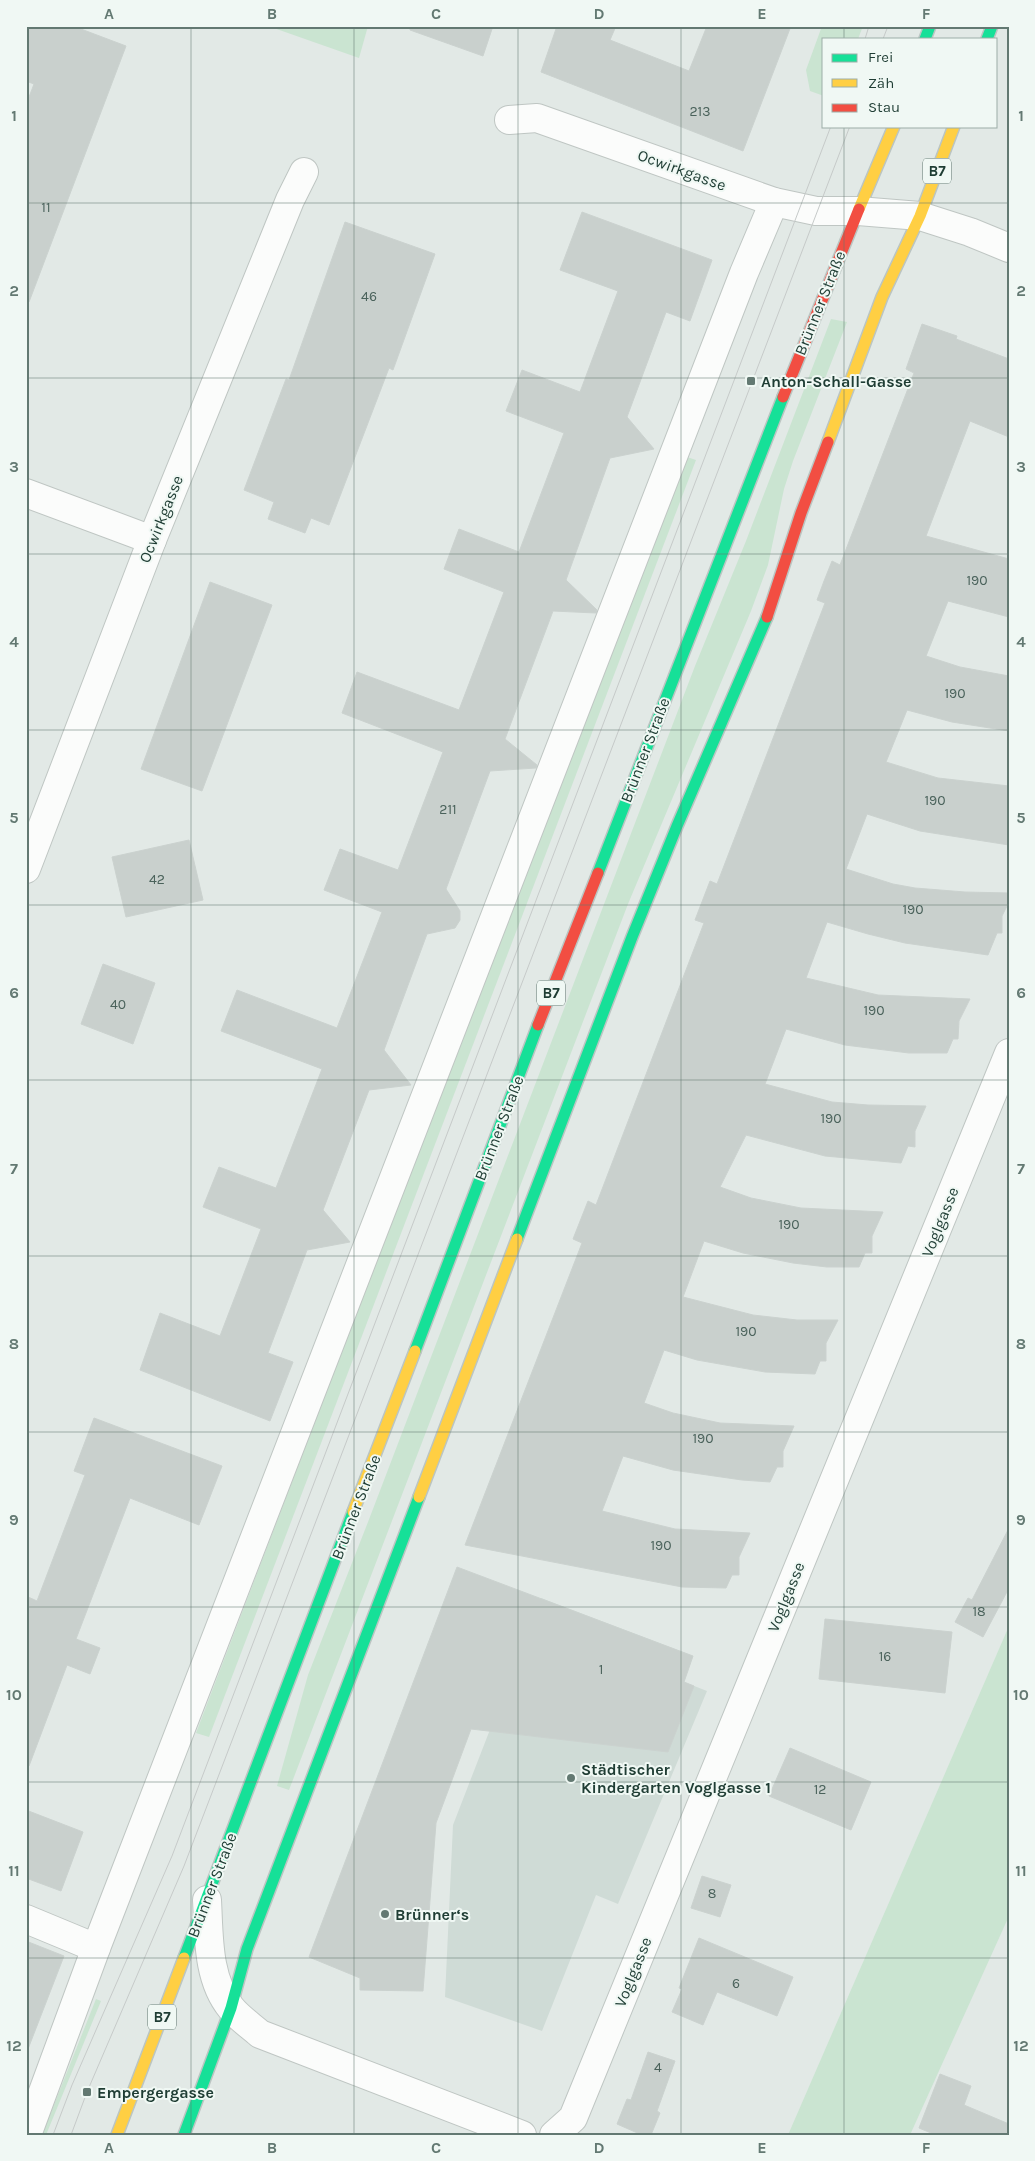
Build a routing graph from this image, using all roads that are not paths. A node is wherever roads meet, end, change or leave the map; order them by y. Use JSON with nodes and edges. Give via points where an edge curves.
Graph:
{"nodes":[{"id":1,"x":930,"y":26,"type":"edge"},
{"id":2,"x":992,"y":26,"type":"edge"},
{"id":3,"x":925,"y":38,"type":"edge"},
{"id":4,"x":987,"y":38,"type":"edge"},
{"id":5,"x":509,"y":120,"type":"dead end"},
{"id":6,"x":893,"y":128,"type":"edge"},
{"id":7,"x":953,"y":128,"type":"edge"},
{"id":8,"x":304,"y":172,"type":"dead end"},
{"id":9,"x":774,"y":202,"type":"junction"},
{"id":10,"x":858,"y":211,"type":"junction"},
{"id":11,"x":920,"y":216,"type":"junction"},
{"id":12,"x":1009,"y":248,"type":"edge"},
{"id":13,"x":26,"y":493,"type":"edge"},
{"id":14,"x":152,"y":540,"type":"junction"},
{"id":15,"x":26,"y":869,"type":"edge"},
{"id":16,"x":1009,"y":1053,"type":"edge"},
{"id":17,"x":207,"y":1900,"type":"junction"},
{"id":18,"x":26,"y":1919,"type":"edge"},
{"id":19,"x":96,"y":1948,"type":"junction"},
{"id":20,"x":231,"y":2008,"type":"junction"},
{"id":21,"x":27,"y":2135,"type":"edge"},
{"id":22,"x":117,"y":2135,"type":"edge"},
{"id":23,"x":184,"y":2135,"type":"edge"},
{"id":24,"x":522,"y":2135,"type":"edge"},
{"id":25,"x":554,"y":2135,"type":"edge"}],
"edges":[{"from":1,"to":3,"type":"main road"},
{"from":2,"to":4,"type":"main road"},
{"from":5,"to":9,"type":"street","name":"Ocwirkgasse","via":[[537,118]]},
{"from":6,"to":10,"type":"main road","name":"Brünner Straße","number":"B7"},
{"from":7,"to":11,"type":"main road","number":"B7"},
{"from":8,"to":14,"type":"street","name":"Ocwirkgasse"},
{"from":9,"to":10,"type":"street","name":"Ocwirkgasse","via":[[816,212]]},
{"from":9,"to":19,"type":"street","via":[[729,310]]},
{"from":10,"to":11,"type":"street","name":"Ocwirkgasse"},
{"from":10,"to":17,"type":"main road","name":"Brünner Straße","number":"B7","via":[[825,288],[528,1051]]},
{"from":11,"to":12,"type":"street"},
{"from":11,"to":20,"type":"main road","number":"B7","via":[[882,297],[801,513],[767,618],[676,826],[632,937],[247,1949]]},
{"from":13,"to":14,"type":"street"},
{"from":14,"to":15,"type":"street","name":"Ocwirkgasse"},
{"from":16,"to":25,"type":"street","name":"Voglgasse","via":[[573,2118]]},
{"from":17,"to":20,"type":"street","via":[[210,1954],[218,1983]]},
{"from":17,"to":22,"type":"main road","name":"Brünner Straße","number":"B7"},
{"from":18,"to":19,"type":"street"},
{"from":19,"to":21,"type":"street"},
{"from":20,"to":23,"type":"main road","number":"B7"},
{"from":20,"to":24,"type":"street","via":[[260,2034]]}]}
